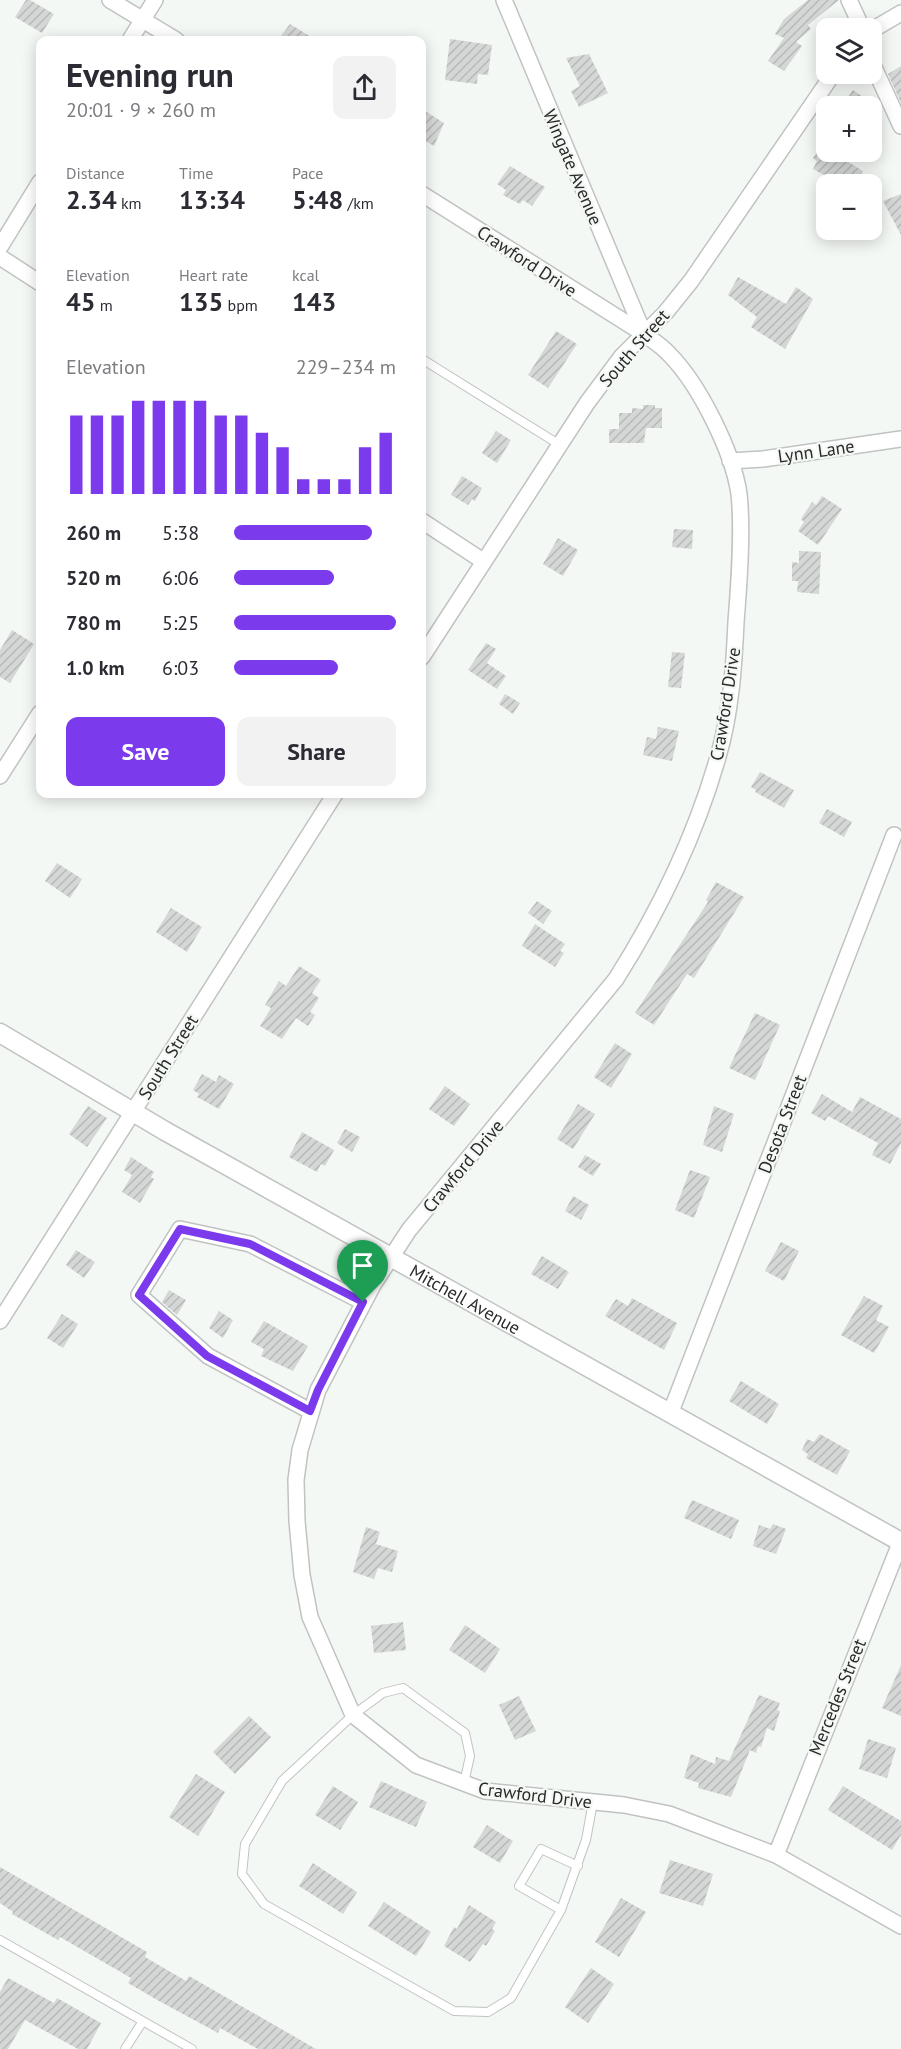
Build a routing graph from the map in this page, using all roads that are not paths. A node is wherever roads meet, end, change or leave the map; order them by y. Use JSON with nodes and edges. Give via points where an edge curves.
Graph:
{"nodes":[{"id":1,"x":110,"y":0,"type":"edge"},
{"id":2,"x":155,"y":0,"type":"edge"},
{"id":3,"x":504,"y":0,"type":"edge"},
{"id":4,"x":849,"y":0,"type":"edge"},
{"id":5,"x":901,"y":13,"type":"edge"},
{"id":6,"x":857,"y":18,"type":"edge"},
{"id":7,"x":144,"y":21,"type":"junction"},
{"id":8,"x":882,"y":24,"type":"edge"},
{"id":9,"x":133,"y":36,"type":"edge"},
{"id":10,"x":169,"y":36,"type":"edge"},
{"id":11,"x":826,"y":84,"type":"edge"},
{"id":12,"x":882,"y":84,"type":"edge"},
{"id":13,"x":901,"y":126,"type":"edge"},
{"id":14,"x":36,"y":188,"type":"edge"},
{"id":15,"x":426,"y":197,"type":"edge"},
{"id":16,"x":0,"y":247,"type":"edge"},
{"id":17,"x":0,"y":257,"type":"edge"},
{"id":18,"x":36,"y":280,"type":"edge"},
{"id":19,"x":644,"y":334,"type":"junction"},
{"id":20,"x":426,"y":361,"type":"edge"},
{"id":21,"x":901,"y":439,"type":"edge"},
{"id":22,"x":560,"y":445,"type":"junction"},
{"id":23,"x":730,"y":461,"type":"junction"},
{"id":24,"x":426,"y":524,"type":"edge"},
{"id":25,"x":483,"y":561,"type":"junction"},
{"id":26,"x":426,"y":651,"type":"edge"},
{"id":27,"x":36,"y":719,"type":"edge"},
{"id":28,"x":0,"y":776,"type":"edge"},
{"id":29,"x":332,"y":798,"type":"edge"},
{"id":30,"x":894,"y":835,"type":"dead end"},
{"id":31,"x":0,"y":1033,"type":"edge"},
{"id":32,"x":133,"y":1112,"type":"junction"},
{"id":33,"x":390,"y":1258,"type":"junction"},
{"id":34,"x":363,"y":1302,"type":"junction"},
{"id":35,"x":0,"y":1321,"type":"edge"},
{"id":36,"x":310,"y":1411,"type":"junction"},
{"id":37,"x":670,"y":1414,"type":"junction"},
{"id":38,"x":901,"y":1541,"type":"edge"},
{"id":39,"x":353,"y":1715,"type":"junction"},
{"id":40,"x":464,"y":1785,"type":"junction"},
{"id":41,"x":593,"y":1802,"type":"junction"},
{"id":42,"x":776,"y":1855,"type":"junction"},
{"id":43,"x":578,"y":1866,"type":"junction"},
{"id":44,"x":561,"y":1910,"type":"junction"},
{"id":45,"x":901,"y":1926,"type":"edge"},
{"id":46,"x":0,"y":1940,"type":"edge"},
{"id":47,"x":143,"y":2021,"type":"junction"},
{"id":48,"x":183,"y":2047,"type":"edge"},
{"id":49,"x":125,"y":2049,"type":"edge"},
{"id":50,"x":192,"y":2049,"type":"edge"}],
"edges":[{"from":1,"to":7,"type":"street"},
{"from":2,"to":7,"type":"street"},
{"from":3,"to":19,"type":"street","name":"Wingate Avenue"},
{"from":4,"to":6,"type":"street"},
{"from":5,"to":8,"type":"street"},
{"from":7,"to":9,"type":"street"},
{"from":7,"to":10,"type":"street"},
{"from":11,"to":19,"type":"street","name":"South Street","via":[[691,281]]},
{"from":12,"to":13,"type":"street"},
{"from":14,"to":16,"type":"street"},
{"from":15,"to":19,"type":"street","name":"Crawford Drive"},
{"from":17,"to":18,"type":"street"},
{"from":19,"to":22,"type":"street","name":"South Street","via":[[622,356]]},
{"from":19,"to":23,"type":"street","name":"Crawford Drive","via":[[669,354],[684,373],[719,430]]},
{"from":20,"to":22,"type":"lane"},
{"from":21,"to":23,"type":"street","name":"Lynn Lane"},
{"from":22,"to":25,"type":"street","name":"South Street"},
{"from":23,"to":33,"type":"street","name":"Crawford Drive","via":[[739,494],[734,660],[719,755],[689,834],[654,915],[616,979]]},
{"from":24,"to":25,"type":"street"},
{"from":25,"to":26,"type":"street","name":"South Street"},
{"from":27,"to":28,"type":"street"},
{"from":29,"to":32,"type":"street","name":"South Street"},
{"from":30,"to":37,"type":"street","name":"Desota Street"},
{"from":31,"to":32,"type":"street","name":"Mitchell Avenue"},
{"from":32,"to":33,"type":"street","name":"Mitchell Avenue"},
{"from":32,"to":35,"type":"street","name":"South Street"},
{"from":33,"to":34,"type":"street","name":"Crawford Drive"},
{"from":33,"to":37,"type":"street","name":"Mitchell Avenue"},
{"from":34,"to":36,"type":"street","name":"Crawford Drive"},
{"from":34,"to":36,"type":"street","via":[[250,1244],[180,1229],[139,1295],[207,1356]]},
{"from":36,"to":39,"type":"street","name":"Crawford Drive","via":[[296,1480],[302,1575],[310,1617]]},
{"from":37,"to":38,"type":"street","name":"Mitchell Avenue"},
{"from":38,"to":42,"type":"street","name":"Mercedes Street"},
{"from":39,"to":40,"type":"street","name":"Crawford Drive","via":[[416,1765]]},
{"from":39,"to":40,"type":"lane","via":[[383,1693],[403,1688],[465,1733],[470,1756]]},
{"from":39,"to":44,"type":"lane","via":[[282,1781],[245,1844],[242,1874],[264,1904],[454,2011],[489,2012],[510,1998]]},
{"from":40,"to":41,"type":"street","name":"Crawford Drive","via":[[503,1794]]},
{"from":41,"to":42,"type":"street","name":"Crawford Drive","via":[[669,1814]]},
{"from":41,"to":43,"type":"lane"},
{"from":42,"to":45,"type":"street","name":"Crawford Drive"},
{"from":43,"to":44,"type":"lane"},
{"from":43,"to":44,"type":"lane","via":[[541,1849],[519,1886]]},
{"from":46,"to":47,"type":"lane"},
{"from":47,"to":48,"type":"lane"},
{"from":47,"to":49,"type":"lane"},
{"from":48,"to":50,"type":"lane"}]}
